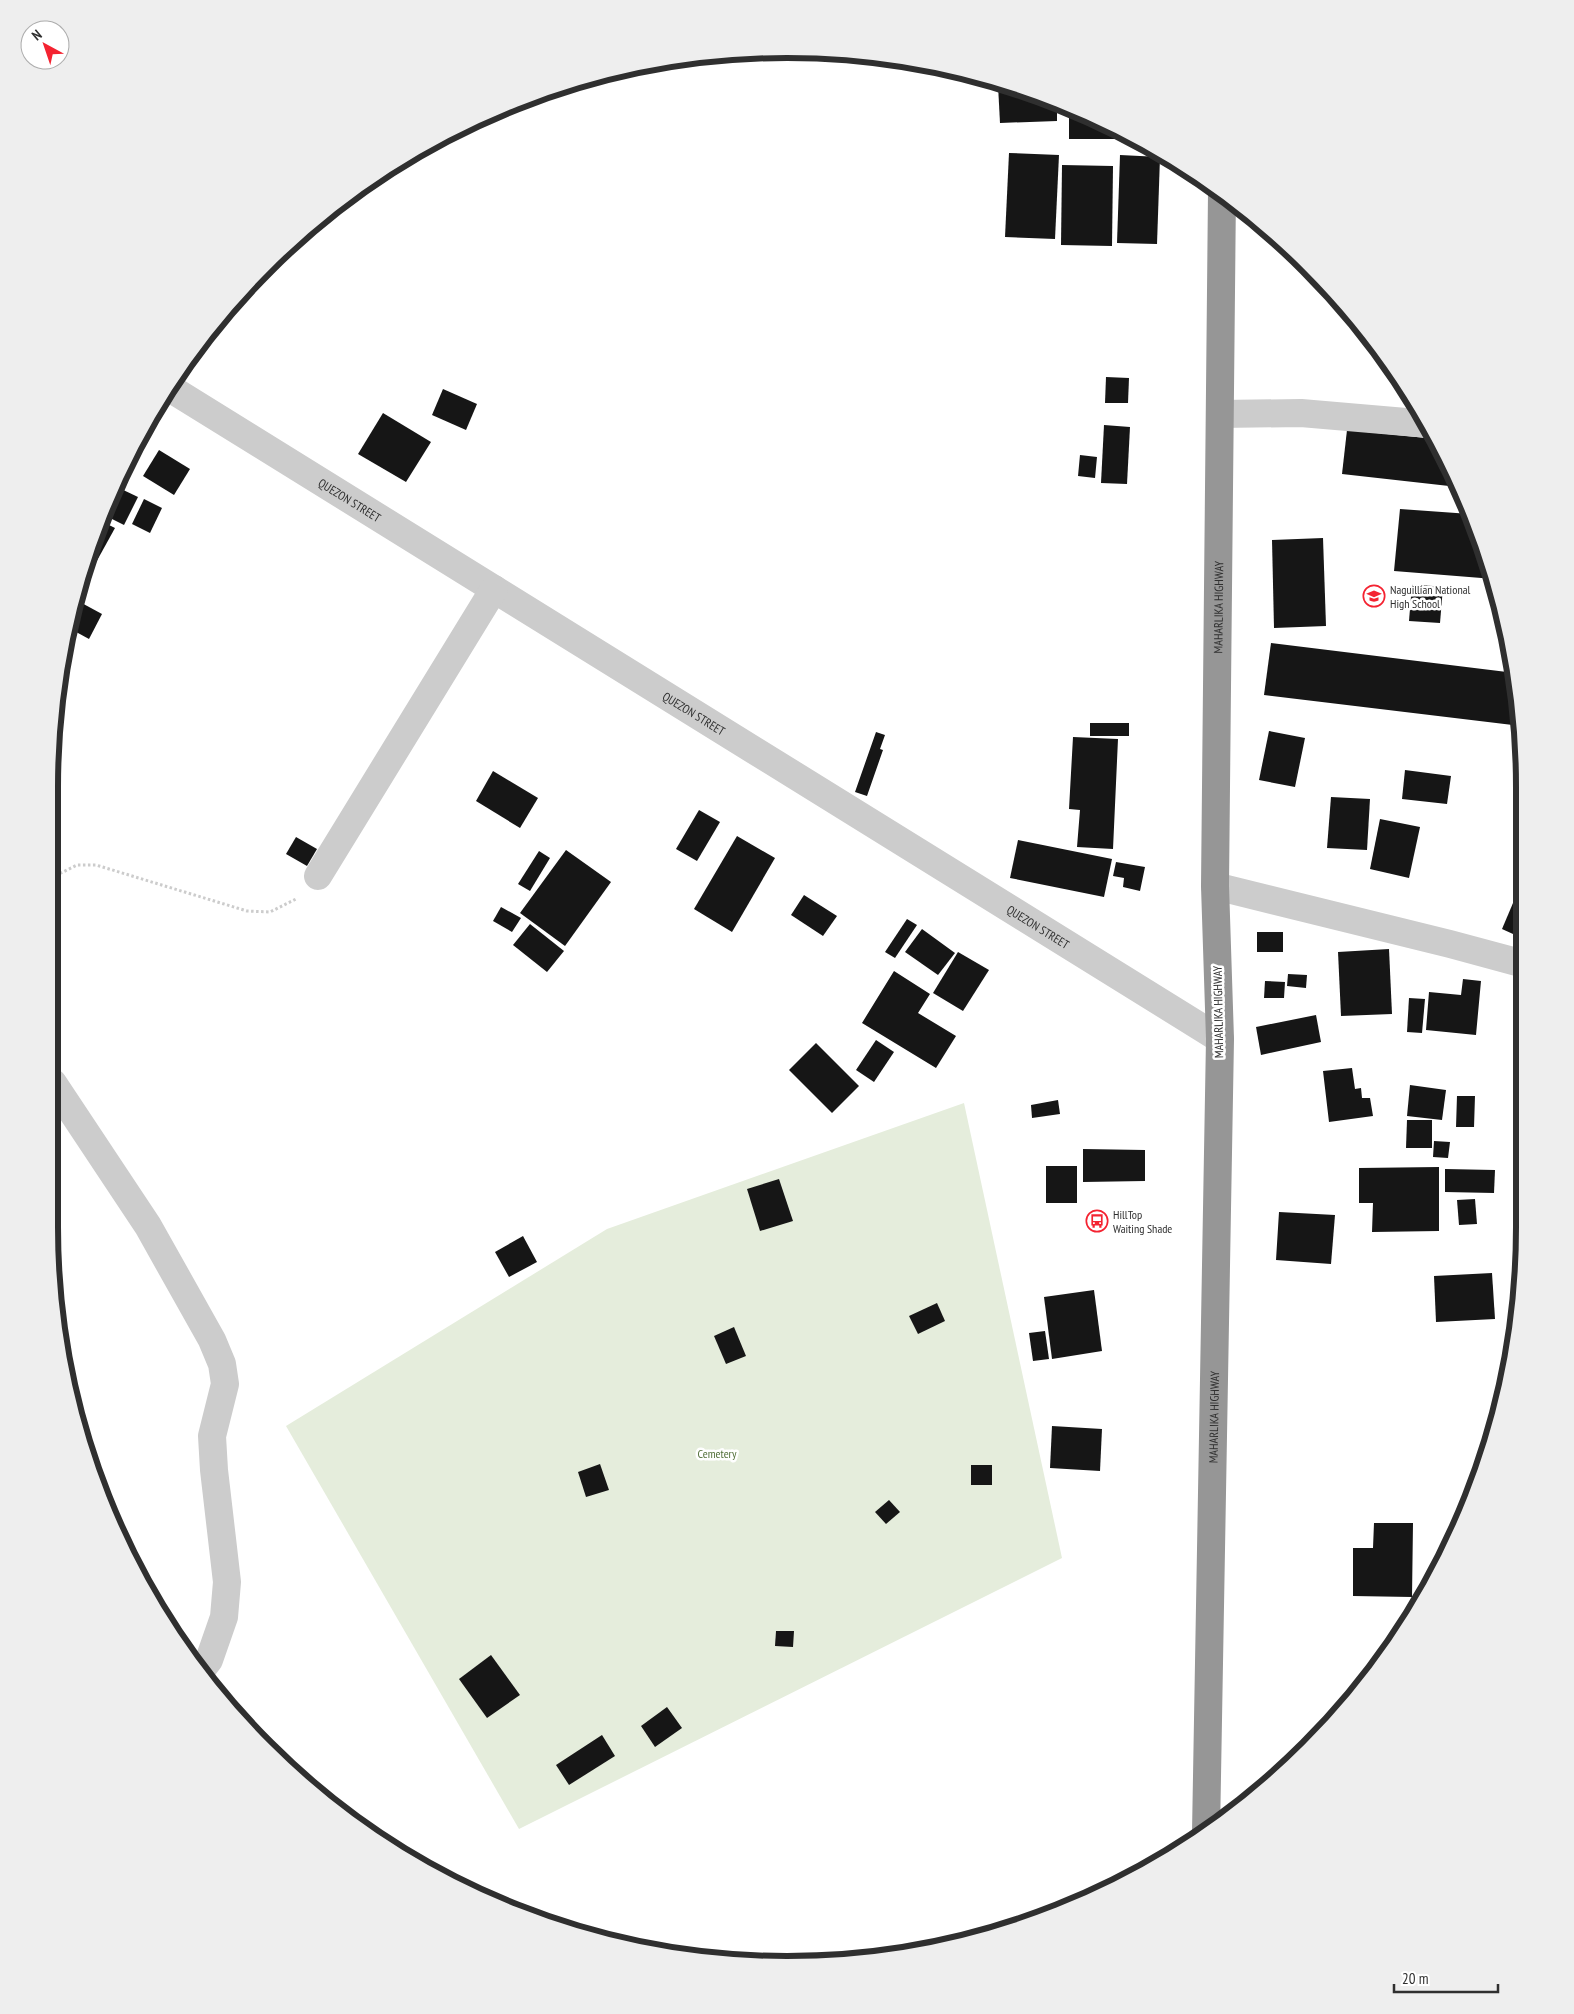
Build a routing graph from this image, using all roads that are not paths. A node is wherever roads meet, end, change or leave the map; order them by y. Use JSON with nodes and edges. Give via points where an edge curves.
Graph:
{"nodes":[{"id":1,"x":1222,"y":201,"type":"edge"},
{"id":2,"x":174,"y":392,"type":"edge"},
{"id":3,"x":1220,"y":414,"type":"junction"},
{"id":4,"x":1420,"y":423,"type":"edge"},
{"id":5,"x":494,"y":589,"type":"junction"},
{"id":6,"x":318,"y":876,"type":"road end"},
{"id":7,"x":1215,"y":886,"type":"junction"},
{"id":8,"x":1516,"y":962,"type":"edge"},
{"id":9,"x":1220,"y":1039,"type":"junction"},
{"id":10,"x":58,"y":1091,"type":"edge"},
{"id":11,"x":204,"y":1666,"type":"edge"},
{"id":12,"x":1206,"y":1824,"type":"edge"}],
"edges":[{"from":1,"to":3,"type":"highway","name":"MAHARLIKA HIGHWAY"},
{"from":2,"to":5,"type":"street","name":"QUEZON STREET"},
{"from":3,"to":4,"type":"street","via":[[1302,413]]},
{"from":3,"to":7,"type":"highway","name":"MAHARLIKA HIGHWAY"},
{"from":5,"to":6,"type":"street"},
{"from":5,"to":9,"type":"street","name":"QUEZON STREET"},
{"from":7,"to":8,"type":"street"},
{"from":7,"to":9,"type":"highway","name":"MAHARLIKA HIGHWAY"},
{"from":9,"to":12,"type":"highway","name":"MAHARLIKA HIGHWAY"},
{"from":10,"to":11,"type":"street","via":[[148,1226],[212,1340],[222,1364],[225,1384],[212,1436],[227,1582],[224,1617]]}]}
